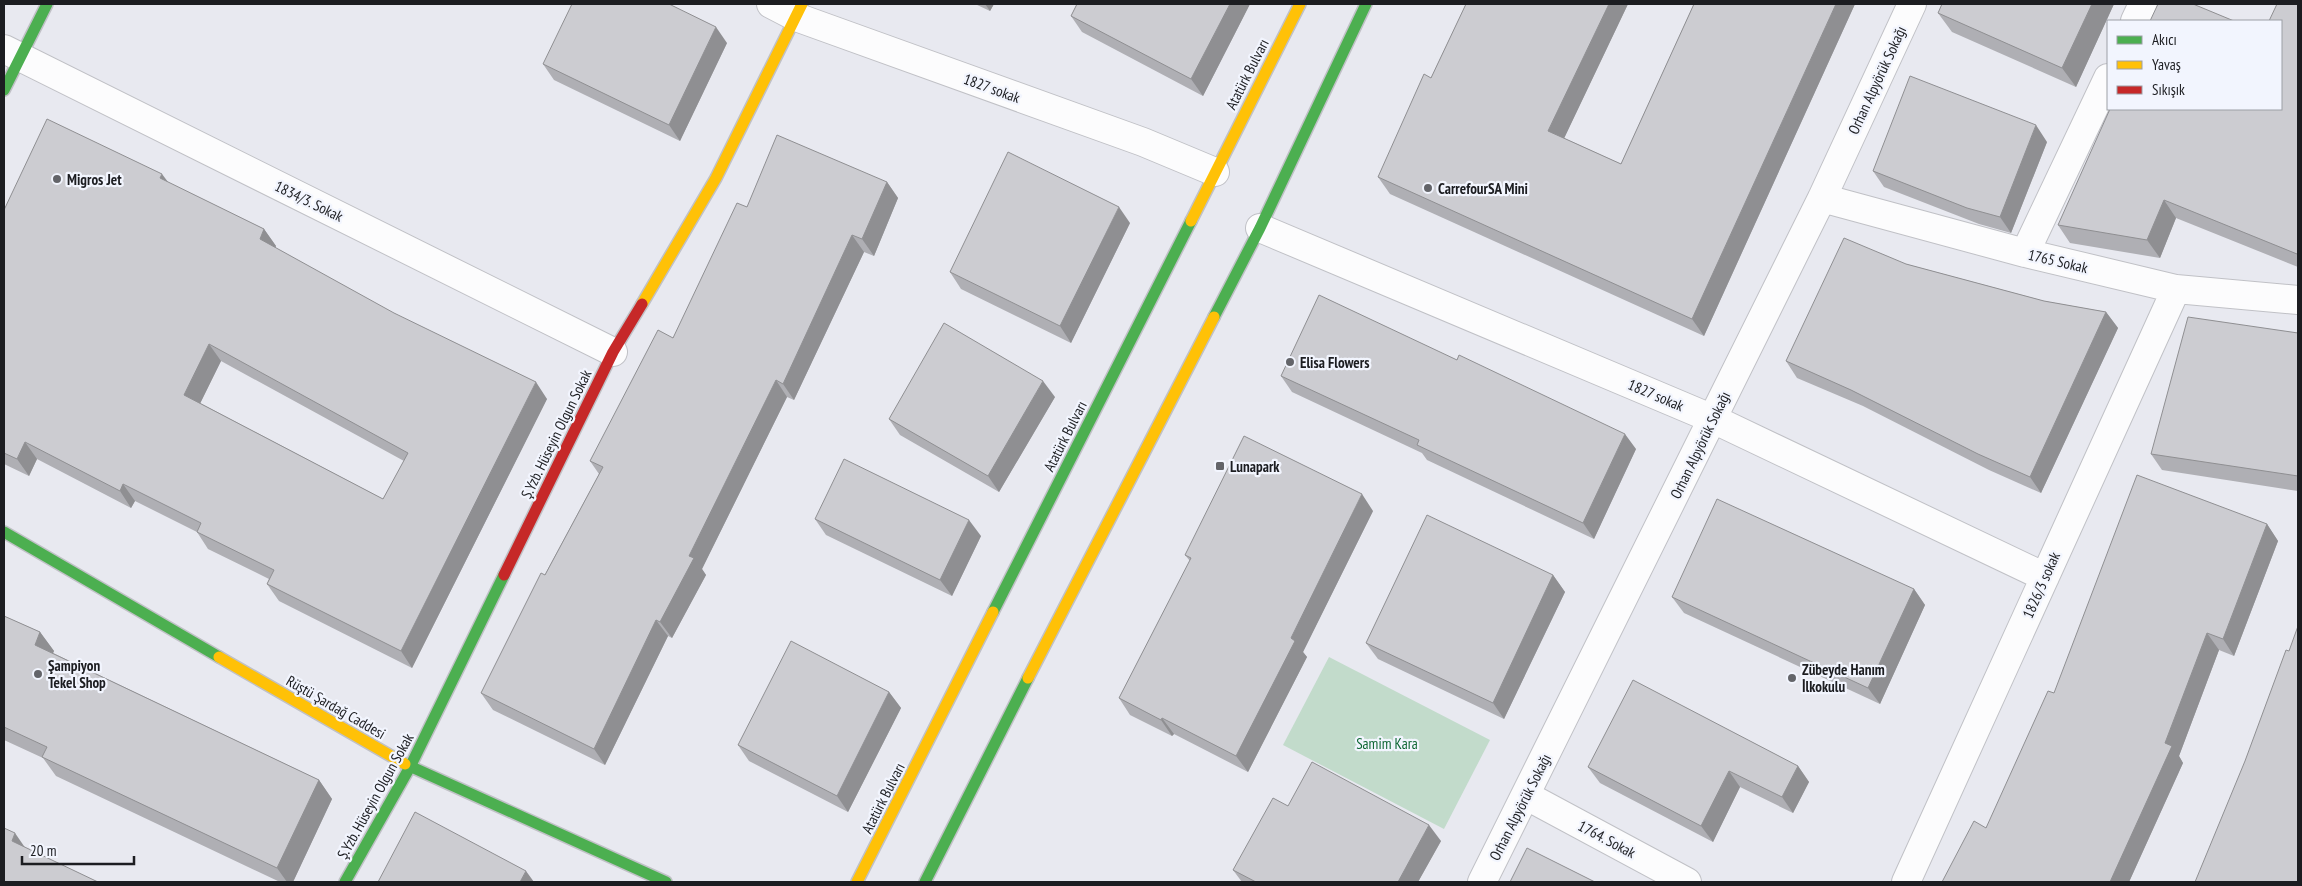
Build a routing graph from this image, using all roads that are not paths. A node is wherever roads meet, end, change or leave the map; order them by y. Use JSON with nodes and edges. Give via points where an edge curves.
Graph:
{"nodes":[{"id":1,"x":47,"y":4,"type":"edge"},
{"id":2,"x":771,"y":4,"type":"edge"},
{"id":3,"x":1300,"y":4,"type":"edge"},
{"id":4,"x":1366,"y":4,"type":"edge"},
{"id":5,"x":1912,"y":4,"type":"edge"},
{"id":6,"x":2143,"y":4,"type":"edge"},
{"id":7,"x":799,"y":11,"type":"edge"},
{"id":8,"x":2135,"y":20,"type":"edge"},
{"id":9,"x":12,"y":53,"type":"edge"},
{"id":10,"x":2107,"y":80,"type":"edge"},
{"id":11,"x":4,"y":90,"type":"edge"},
{"id":12,"x":1214,"y":172,"type":"junction"},
{"id":13,"x":1822,"y":198,"type":"junction"},
{"id":14,"x":1260,"y":228,"type":"junction"},
{"id":15,"x":2025,"y":253,"type":"junction"},
{"id":16,"x":2176,"y":288,"type":"junction"},
{"id":17,"x":2298,"y":300,"type":"edge"},
{"id":18,"x":613,"y":352,"type":"junction"},
{"id":19,"x":1713,"y":419,"type":"junction"},
{"id":20,"x":4,"y":532,"type":"edge"},
{"id":21,"x":2045,"y":577,"type":"junction"},
{"id":22,"x":410,"y":767,"type":"junction"},
{"id":23,"x":1527,"y":796,"type":"junction"},
{"id":24,"x":345,"y":882,"type":"edge"},
{"id":25,"x":666,"y":882,"type":"edge"},
{"id":26,"x":857,"y":882,"type":"edge"},
{"id":27,"x":925,"y":882,"type":"edge"},
{"id":28,"x":1482,"y":882,"type":"edge"},
{"id":29,"x":1687,"y":882,"type":"edge"},
{"id":30,"x":1906,"y":882,"type":"edge"}],
"edges":[{"from":1,"to":9,"type":"main road"},
{"from":2,"to":7,"type":"street","name":"1827 sokak"},
{"from":3,"to":12,"type":"main road","name":"Atatürk Bulvarı"},
{"from":4,"to":14,"type":"main road"},
{"from":5,"to":13,"type":"street","name":"Orhan Alpyörük Sokağı"},
{"from":6,"to":8,"type":"street"},
{"from":7,"to":12,"type":"street","name":"1827 sokak"},
{"from":7,"to":18,"type":"main road","name":"Ş.Yzb. Hüseyin Olgun Sokak","via":[[716,178]]},
{"from":9,"to":11,"type":"main road"},
{"from":9,"to":18,"type":"street","name":"1834/3. Sokak"},
{"from":10,"to":15,"type":"street"},
{"from":12,"to":26,"type":"main road","name":"Atatürk Bulvarı"},
{"from":13,"to":15,"type":"street","name":"1765 Sokak"},
{"from":13,"to":19,"type":"street","name":"Orhan Alpyörük Sokağı"},
{"from":14,"to":19,"type":"street","name":"1827 sokak"},
{"from":14,"to":27,"type":"main road"},
{"from":15,"to":16,"type":"street","name":"1765 Sokak"},
{"from":16,"to":17,"type":"street","name":"1765 Sokak"},
{"from":16,"to":21,"type":"street","name":"1826/3 sokak"},
{"from":18,"to":22,"type":"main road","name":"Ş.Yzb. Hüseyin Olgun Sokak"},
{"from":19,"to":21,"type":"street","name":"1827 sokak"},
{"from":19,"to":23,"type":"street","name":"Orhan Alpyörük Sokağı"},
{"from":20,"to":22,"type":"main road","name":"Rüştü Şardağ Caddesi"},
{"from":21,"to":30,"type":"street","name":"1826/3 sokak"},
{"from":22,"to":24,"type":"main road","name":"Ş.Yzb. Hüseyin Olgun Sokak"},
{"from":22,"to":25,"type":"main road","name":"Rüştü Şardağ Caddesi"},
{"from":23,"to":28,"type":"street","name":"Orhan Alpyörük Sokağı"},
{"from":23,"to":29,"type":"street","name":"1764. Sokak"}]}
